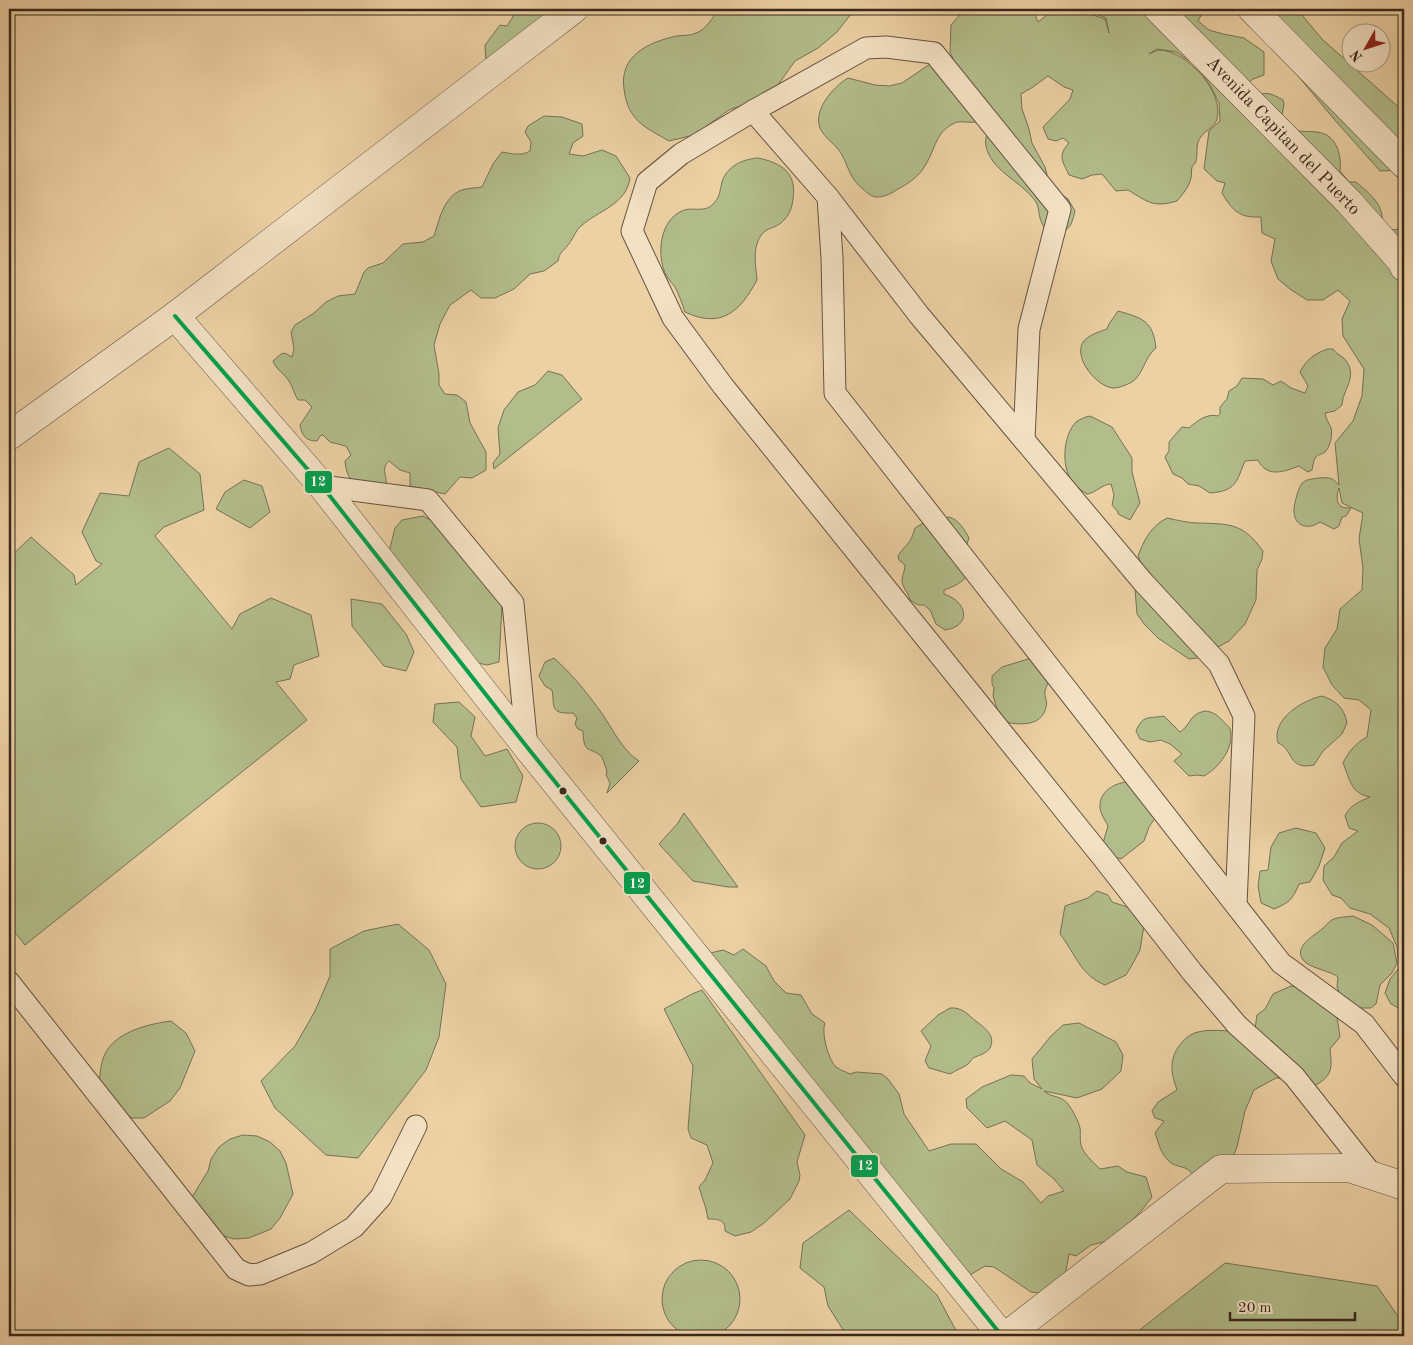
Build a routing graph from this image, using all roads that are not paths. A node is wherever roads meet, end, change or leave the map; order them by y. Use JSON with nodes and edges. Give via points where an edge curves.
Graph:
{"nodes":[{"id":1,"x":574,"y":9,"type":"edge"},
{"id":2,"x":1158,"y":9,"type":"edge"},
{"id":3,"x":1252,"y":9,"type":"edge"},
{"id":4,"x":753,"y":111,"type":"junction"},
{"id":5,"x":1404,"y":164,"type":"edge"},
{"id":6,"x":828,"y":197,"type":"junction"},
{"id":7,"x":1404,"y":267,"type":"edge"},
{"id":8,"x":175,"y":316,"type":"junction"},
{"id":9,"x":11,"y":429,"type":"edge"},
{"id":10,"x":1024,"y":440,"type":"junction"},
{"id":11,"x":322,"y":486,"type":"junction"},
{"id":12,"x":527,"y":747,"type":"junction"},
{"id":13,"x":1236,"y":905,"type":"junction"},
{"id":14,"x":9,"y":982,"type":"edge"},
{"id":15,"x":1404,"y":1076,"type":"edge"},
{"id":16,"x":416,"y":1126,"type":"dead end"},
{"id":17,"x":1374,"y":1177,"type":"junction"},
{"id":18,"x":1404,"y":1186,"type":"edge"},
{"id":19,"x":1002,"y":1336,"type":"edge"},
{"id":20,"x":1006,"y":1336,"type":"edge"}],
"edges":[{"from":1,"to":8,"type":"street"},
{"from":2,"to":7,"type":"street","name":"Avenida Capitan del Puerto","via":[[1349,202]]},
{"from":3,"to":5,"type":"street"},
{"from":4,"to":6,"type":"lane"},
{"from":4,"to":10,"type":"lane","via":[[866,48],[934,53],[1060,209],[1029,329]]},
{"from":4,"to":17,"type":"lane","via":[[681,154],[648,182],[632,231],[673,318],[723,386],[1192,972],[1237,1025],[1294,1076]]},
{"from":6,"to":10,"type":"lane","via":[[919,314]]},
{"from":6,"to":13,"type":"lane","via":[[835,393]]},
{"from":8,"to":9,"type":"street"},
{"from":8,"to":11,"type":"street"},
{"from":10,"to":13,"type":"lane","via":[[1143,582],[1219,664],[1244,716]]},
{"from":11,"to":12,"type":"street"},
{"from":11,"to":12,"type":"lane","via":[[428,500],[513,603]]},
{"from":12,"to":19,"type":"street"},
{"from":13,"to":15,"type":"lane","via":[[1281,964],[1364,1024]]},
{"from":14,"to":16,"type":"lane","via":[[236,1269],[249,1276],[311,1253],[354,1227],[381,1197]]},
{"from":17,"to":18,"type":"street"},
{"from":17,"to":20,"type":"street","via":[[1349,1168],[1221,1169]]}]}
